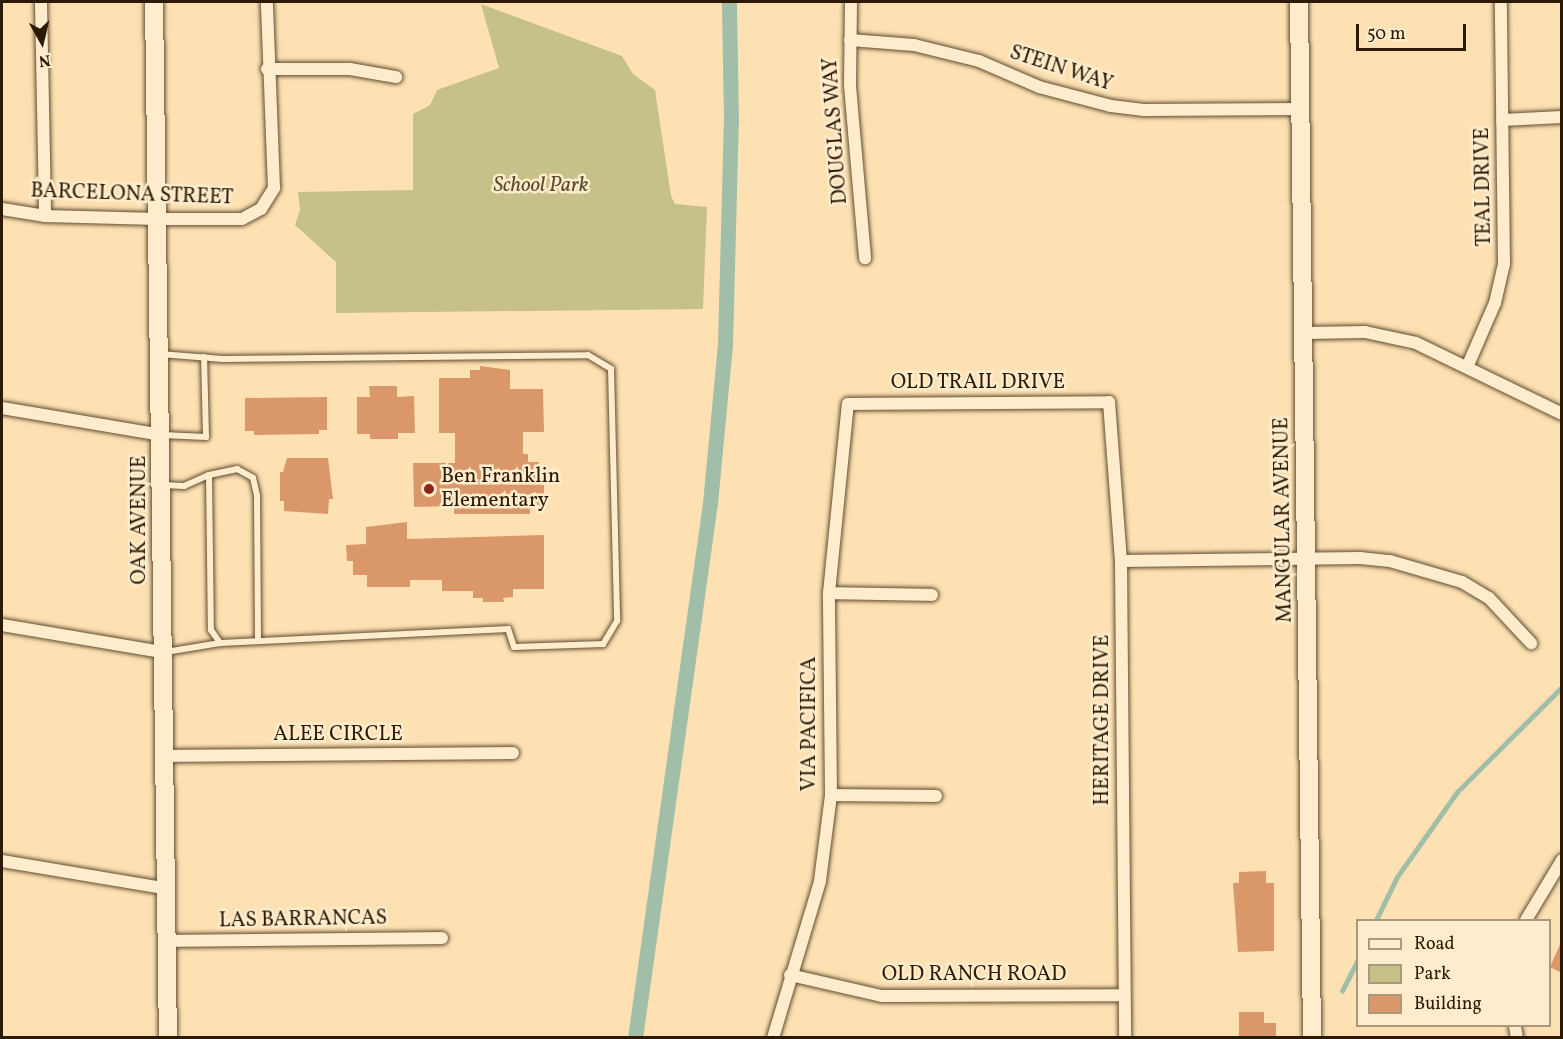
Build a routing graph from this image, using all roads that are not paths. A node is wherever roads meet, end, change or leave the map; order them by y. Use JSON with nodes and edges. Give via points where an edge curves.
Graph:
{"nodes":[{"id":1,"x":40,"y":2,"type":"edge"},
{"id":2,"x":154,"y":2,"type":"edge"},
{"id":3,"x":267,"y":2,"type":"edge"},
{"id":4,"x":851,"y":2,"type":"edge"},
{"id":5,"x":1299,"y":2,"type":"edge"},
{"id":6,"x":1501,"y":2,"type":"edge"},
{"id":7,"x":850,"y":40,"type":"junction"},
{"id":8,"x":267,"y":69,"type":"junction"},
{"id":9,"x":396,"y":77,"type":"dead end"},
{"id":10,"x":1300,"y":109,"type":"junction"},
{"id":11,"x":1562,"y":117,"type":"edge"},
{"id":12,"x":1502,"y":120,"type":"junction"},
{"id":13,"x":2,"y":208,"type":"edge"},
{"id":14,"x":45,"y":216,"type":"junction"},
{"id":15,"x":157,"y":219,"type":"junction"},
{"id":16,"x":865,"y":258,"type":"dead end"},
{"id":17,"x":1305,"y":333,"type":"junction"},
{"id":18,"x":160,"y":354,"type":"junction"},
{"id":19,"x":204,"y":357,"type":"junction"},
{"id":20,"x":1468,"y":366,"type":"junction"},
{"id":21,"x":1109,"y":402,"type":"joint"},
{"id":22,"x":848,"y":404,"type":"joint"},
{"id":23,"x":2,"y":408,"type":"edge"},
{"id":24,"x":1562,"y":414,"type":"edge"},
{"id":25,"x":162,"y":435,"type":"junction"},
{"id":26,"x":209,"y":475,"type":"junction"},
{"id":27,"x":162,"y":485,"type":"junction"},
{"id":28,"x":1307,"y":558,"type":"junction"},
{"id":29,"x":1121,"y":561,"type":"junction"},
{"id":30,"x":829,"y":593,"type":"junction"},
{"id":31,"x":932,"y":595,"type":"dead end"},
{"id":32,"x":2,"y":625,"type":"edge"},
{"id":33,"x":258,"y":639,"type":"junction"},
{"id":34,"x":220,"y":642,"type":"junction"},
{"id":35,"x":1531,"y":643,"type":"dead end"},
{"id":36,"x":162,"y":652,"type":"junction"},
{"id":37,"x":513,"y":753,"type":"dead end"},
{"id":38,"x":163,"y":756,"type":"junction"},
{"id":39,"x":831,"y":795,"type":"junction"},
{"id":40,"x":936,"y":796,"type":"dead end"},
{"id":41,"x":1562,"y":860,"type":"edge"},
{"id":42,"x":2,"y":861,"type":"edge"},
{"id":43,"x":164,"y":888,"type":"junction"},
{"id":44,"x":1527,"y":919,"type":"edge"},
{"id":45,"x":441,"y":938,"type":"dead end"},
{"id":46,"x":164,"y":941,"type":"junction"},
{"id":47,"x":790,"y":975,"type":"junction"},
{"id":48,"x":1124,"y":995,"type":"junction"},
{"id":49,"x":168,"y":1038,"type":"edge"},
{"id":50,"x":773,"y":1038,"type":"edge"},
{"id":51,"x":1125,"y":1038,"type":"edge"},
{"id":52,"x":1312,"y":1038,"type":"edge"}],
"edges":[{"from":1,"to":14,"type":"street"},
{"from":2,"to":15,"type":"street","name":"OAK AVENUE"},
{"from":3,"to":8,"type":"street"},
{"from":4,"to":7,"type":"street","name":"DOUGLAS WAY"},
{"from":5,"to":10,"type":"street","name":"MANGULAR AVENUE"},
{"from":6,"to":12,"type":"street","name":"TEAL DRIVE"},
{"from":7,"to":10,"type":"street","name":"STEIN WAY","via":[[914,45],[979,61],[1039,87],[1111,106],[1144,110]]},
{"from":7,"to":16,"type":"street","name":"DOUGLAS WAY"},
{"from":8,"to":9,"type":"street","via":[[350,69]]},
{"from":8,"to":15,"type":"street","name":"BARCELONA STREET","via":[[274,189],[261,209],[242,219]]},
{"from":10,"to":17,"type":"street","name":"MANGULAR AVENUE"},
{"from":11,"to":12,"type":"street"},
{"from":12,"to":20,"type":"street","name":"TEAL DRIVE","via":[[1504,264],[1495,303]]},
{"from":13,"to":14,"type":"street","name":"BARCELONA STREET"},
{"from":14,"to":15,"type":"street","name":"BARCELONA STREET"},
{"from":15,"to":18,"type":"street","name":"OAK AVENUE"},
{"from":17,"to":20,"type":"street","via":[[1365,332],[1416,343]]},
{"from":17,"to":28,"type":"street","name":"MANGULAR AVENUE"},
{"from":18,"to":19,"type":"lane"},
{"from":18,"to":25,"type":"street","name":"OAK AVENUE"},
{"from":19,"to":25,"type":"lane","via":[[206,437]]},
{"from":19,"to":33,"type":"lane","via":[[588,355],[611,369],[617,621],[603,644],[514,647],[507,629]]},
{"from":20,"to":24,"type":"street"},
{"from":21,"to":22,"type":"street","name":"OLD TRAIL DRIVE"},
{"from":21,"to":29,"type":"street","name":"HERITAGE DRIVE"},
{"from":22,"to":30,"type":"street","name":"VIA PACIFICA"},
{"from":23,"to":25,"type":"street"},
{"from":25,"to":27,"type":"street","name":"OAK AVENUE"},
{"from":26,"to":27,"type":"lane","via":[[184,486]]},
{"from":26,"to":33,"type":"lane","via":[[237,469],[253,478],[257,496]]},
{"from":26,"to":34,"type":"lane","via":[[211,630]]},
{"from":27,"to":36,"type":"street","name":"OAK AVENUE"},
{"from":28,"to":29,"type":"street"},
{"from":28,"to":35,"type":"street","via":[[1390,561],[1462,582],[1489,598]]},
{"from":28,"to":52,"type":"street","name":"MANGULAR AVENUE"},
{"from":29,"to":48,"type":"street","name":"HERITAGE DRIVE"},
{"from":30,"to":31,"type":"street"},
{"from":30,"to":39,"type":"street","name":"VIA PACIFICA"},
{"from":32,"to":36,"type":"street"},
{"from":33,"to":34,"type":"lane"},
{"from":34,"to":36,"type":"lane","via":[[193,650]]},
{"from":36,"to":38,"type":"street","name":"OAK AVENUE"},
{"from":37,"to":38,"type":"street","name":"ALEE CIRCLE"},
{"from":38,"to":43,"type":"street","name":"OAK AVENUE"},
{"from":39,"to":40,"type":"street"},
{"from":39,"to":47,"type":"street","name":"VIA PACIFICA","via":[[820,881]]},
{"from":41,"to":44,"type":"street"},
{"from":42,"to":43,"type":"street"},
{"from":43,"to":46,"type":"street","name":"OAK AVENUE"},
{"from":45,"to":46,"type":"street","name":"LAS BARRANCAS"},
{"from":46,"to":49,"type":"street","name":"OAK AVENUE"},
{"from":47,"to":48,"type":"street","name":"OLD RANCH ROAD","via":[[882,996]]},
{"from":47,"to":50,"type":"street","name":"VIA PACIFICA"},
{"from":48,"to":51,"type":"street","name":"HERITAGE DRIVE"}]}
